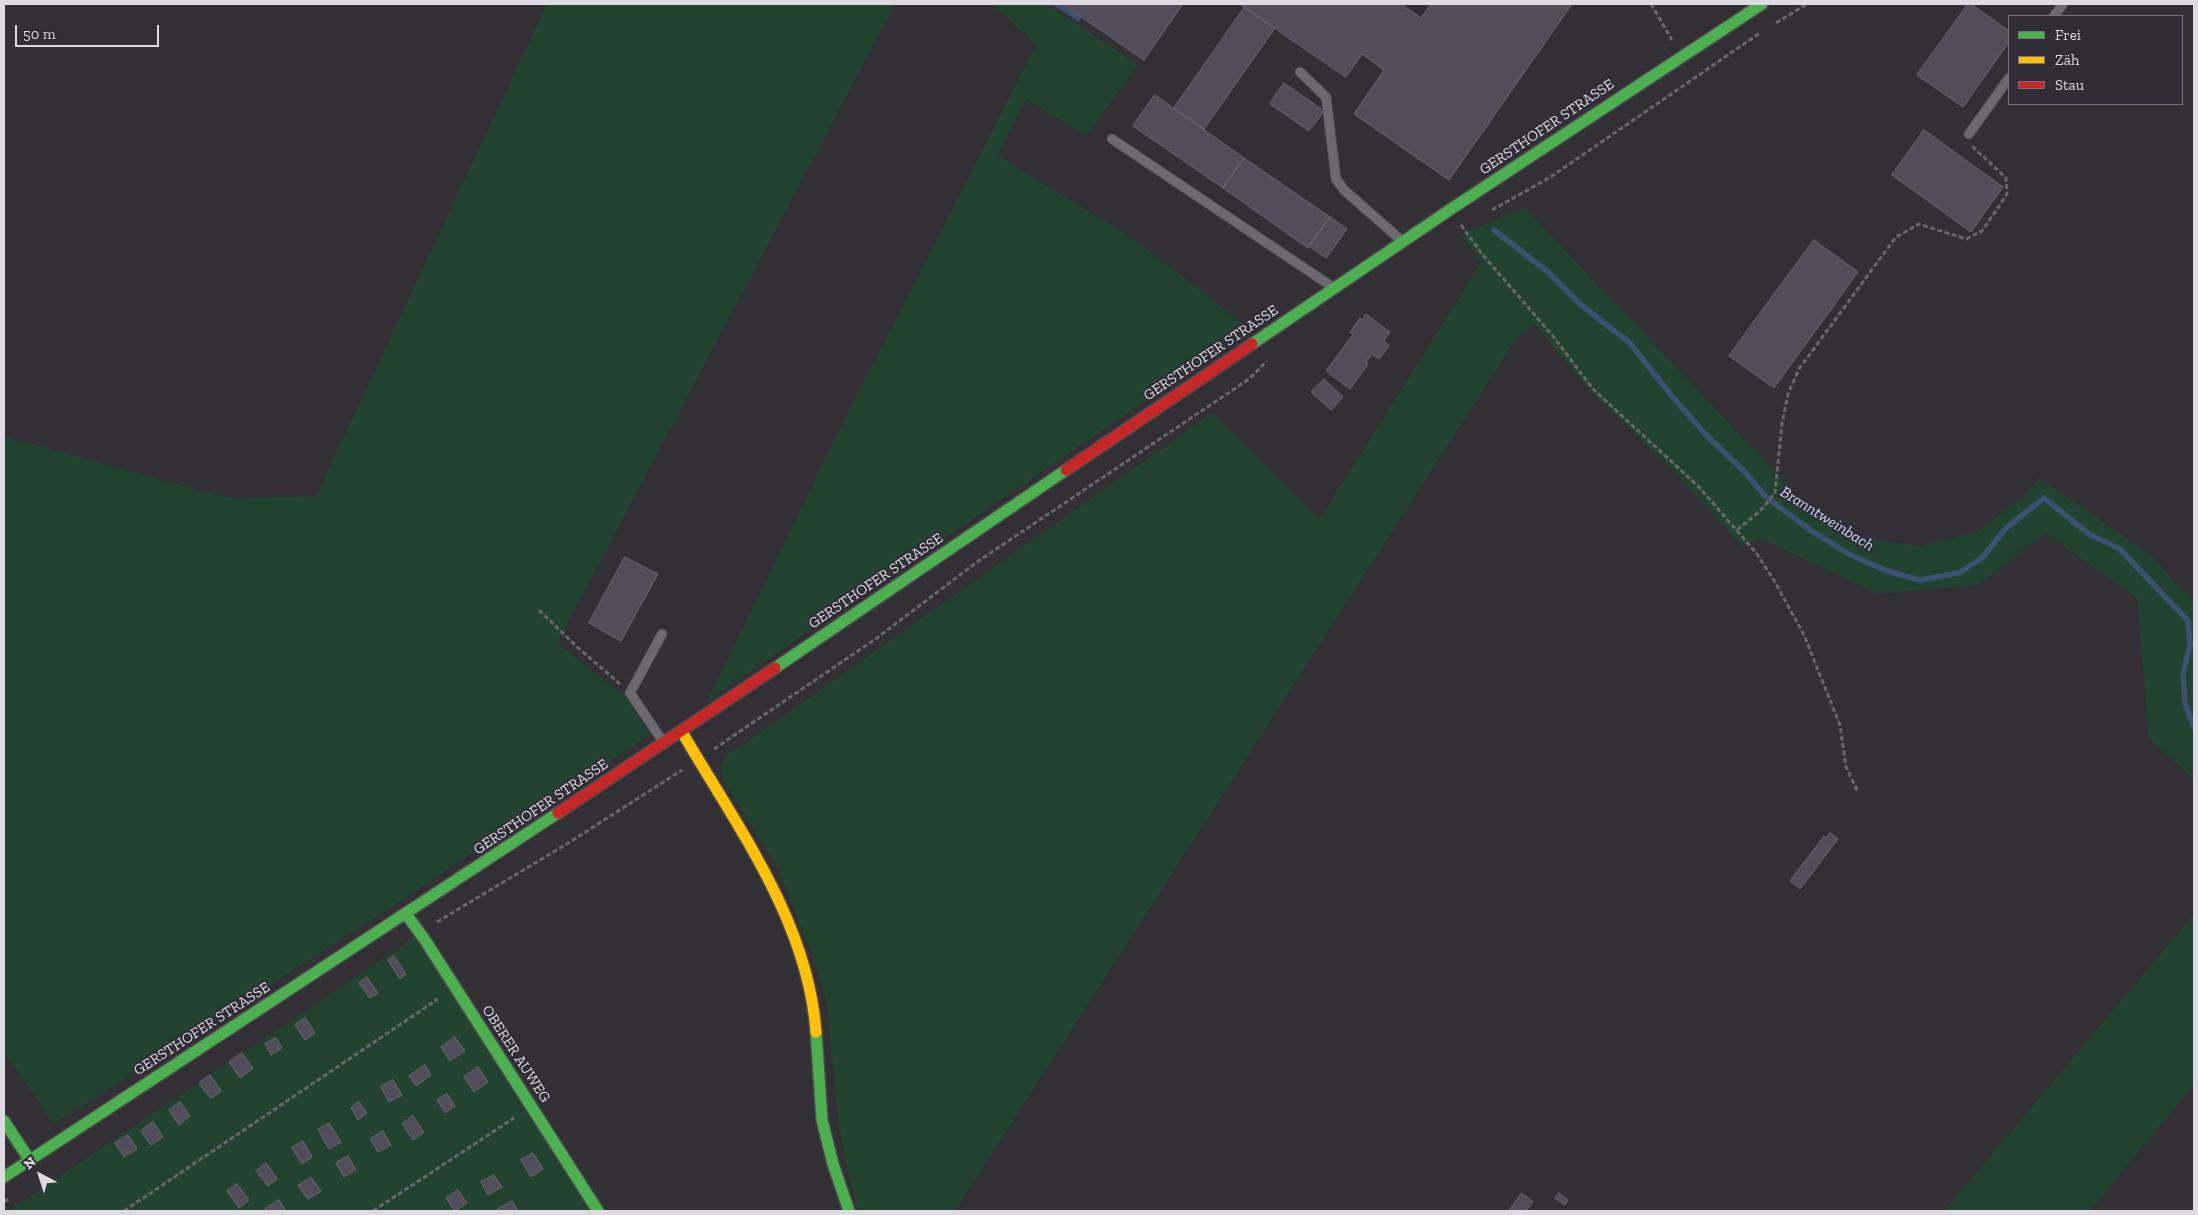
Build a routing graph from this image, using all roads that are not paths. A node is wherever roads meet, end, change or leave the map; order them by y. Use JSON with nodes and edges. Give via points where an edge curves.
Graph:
{"nodes":[{"id":1,"x":1762,"y":4,"type":"edge"},
{"id":2,"x":2063,"y":4,"type":"edge"},
{"id":3,"x":2055,"y":15,"type":"edge"},
{"id":4,"x":1300,"y":72,"type":"dead end"},
{"id":5,"x":2008,"y":79,"type":"edge"},
{"id":6,"x":1969,"y":134,"type":"road end"},
{"id":7,"x":1112,"y":139,"type":"dead end"},
{"id":8,"x":1402,"y":242,"type":"junction"},
{"id":9,"x":1334,"y":288,"type":"junction"},
{"id":10,"x":662,"y":634,"type":"dead end"},
{"id":11,"x":682,"y":732,"type":"junction"},
{"id":12,"x":664,"y":743,"type":"junction"},
{"id":13,"x":406,"y":914,"type":"junction"},
{"id":14,"x":4,"y":1121,"type":"edge"},
{"id":15,"x":29,"y":1159,"type":"junction"},
{"id":16,"x":4,"y":1177,"type":"edge"},
{"id":17,"x":598,"y":1211,"type":"edge"},
{"id":18,"x":849,"y":1211,"type":"edge"}],
"edges":[{"from":1,"to":8,"type":"main road","name":"GERSTHOFER STRASSE"},
{"from":2,"to":3,"type":"lane"},
{"from":4,"to":8,"type":"lane","via":[[1326,97],[1336,179]]},
{"from":5,"to":6,"type":"lane"},
{"from":7,"to":9,"type":"lane"},
{"from":8,"to":9,"type":"main road","name":"GERSTHOFER STRASSE"},
{"from":9,"to":11,"type":"main road","name":"GERSTHOFER STRASSE"},
{"from":10,"to":12,"type":"lane","via":[[630,693]]},
{"from":11,"to":12,"type":"main road","name":"GERSTHOFER STRASSE"},
{"from":11,"to":18,"type":"main road","via":[[764,873],[802,958],[814,1004],[822,1120]]},
{"from":12,"to":13,"type":"main road","name":"GERSTHOFER STRASSE"},
{"from":13,"to":15,"type":"main road","name":"GERSTHOFER STRASSE"},
{"from":13,"to":17,"type":"main road","name":"OBERER AUWEG"},
{"from":14,"to":15,"type":"main road"},
{"from":15,"to":16,"type":"main road","name":"GERSTHOFER STRASSE"}]}
